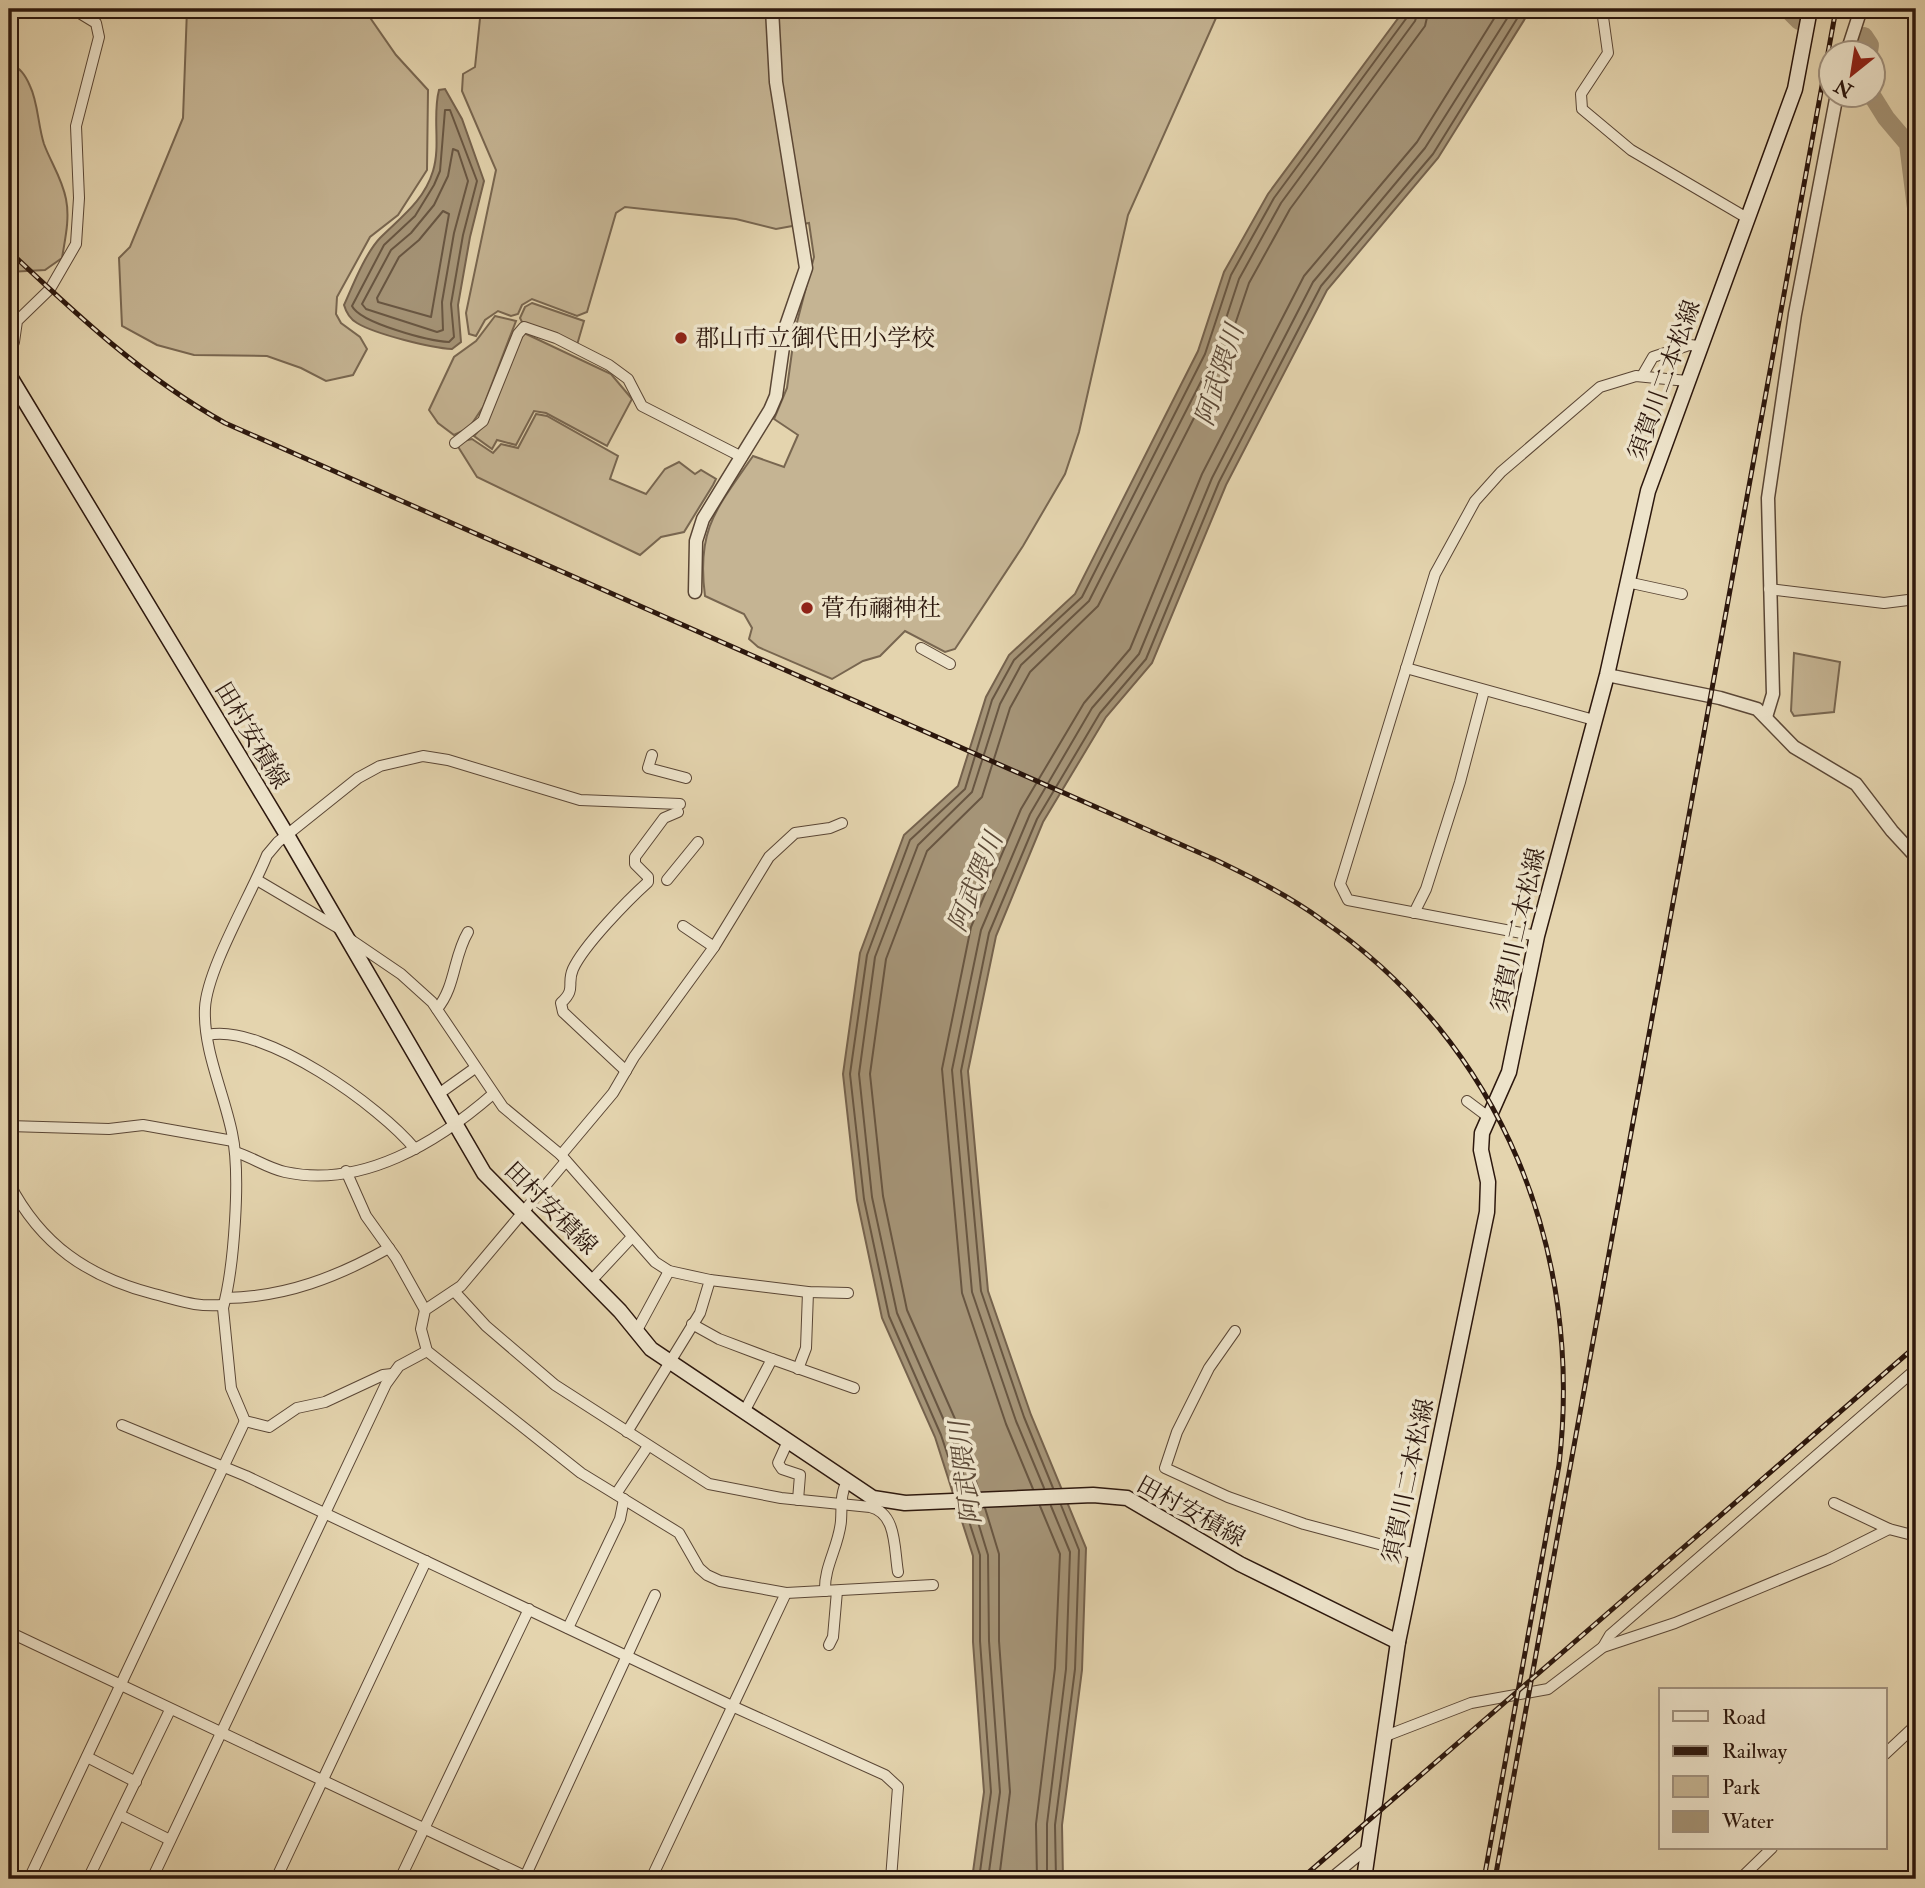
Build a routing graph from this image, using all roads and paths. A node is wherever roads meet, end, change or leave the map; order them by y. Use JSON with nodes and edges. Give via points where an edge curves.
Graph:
{"nodes":[{"id":1,"x":73,"y":9,"type":"edge"},
{"id":2,"x":772,"y":9,"type":"edge"},
{"id":3,"x":1606,"y":9,"type":"edge"},
{"id":4,"x":1810,"y":9,"type":"edge"},
{"id":5,"x":1861,"y":9,"type":"edge"},
{"id":6,"x":1852,"y":38,"type":"edge"},
{"id":7,"x":1834,"y":108,"type":"edge"},
{"id":8,"x":1747,"y":218,"type":"junction"},
{"id":9,"x":1700,"y":346,"type":"junction"},
{"id":10,"x":9,"y":353,"type":"edge"},
{"id":11,"x":9,"y":375,"type":"edge"},
{"id":12,"x":1642,"y":376,"type":"junction"},
{"id":13,"x":1687,"y":381,"type":"junction"},
{"id":14,"x":456,"y":443,"type":"dead end"},
{"id":15,"x":742,"y":457,"type":"junction"},
{"id":16,"x":1627,"y":582,"type":"junction"},
{"id":17,"x":1769,"y":589,"type":"junction"},
{"id":18,"x":695,"y":592,"type":"dead end"},
{"id":19,"x":1682,"y":594,"type":"dead end"},
{"id":20,"x":1916,"y":599,"type":"edge"},
{"id":21,"x":921,"y":648,"type":"dead end"},
{"id":22,"x":950,"y":664,"type":"dead end"},
{"id":23,"x":1406,"y":668,"type":"junction"},
{"id":24,"x":1607,"y":675,"type":"junction"},
{"id":25,"x":1484,"y":691,"type":"junction"},
{"id":26,"x":1766,"y":718,"type":"junction"},
{"id":27,"x":1594,"y":720,"type":"junction"},
{"id":28,"x":652,"y":755,"type":"dead end"},
{"id":29,"x":686,"y":778,"type":"dead end"},
{"id":30,"x":842,"y":823,"type":"dead end"},
{"id":31,"x":287,"y":835,"type":"junction"},
{"id":32,"x":698,"y":842,"type":"dead end"},
{"id":33,"x":1916,"y":856,"type":"edge"},
{"id":34,"x":257,"y":880,"type":"junction"},
{"id":35,"x":667,"y":880,"type":"dead end"},
{"id":36,"x":1415,"y":913,"type":"junction"},
{"id":37,"x":683,"y":926,"type":"dead end"},
{"id":38,"x":468,"y":932,"type":"dead end"},
{"id":39,"x":345,"y":934,"type":"junction"},
{"id":40,"x":1537,"y":936,"type":"junction"},
{"id":41,"x":714,"y":947,"type":"junction"},
{"id":42,"x":438,"y":1009,"type":"junction"},
{"id":43,"x":208,"y":1035,"type":"junction"},
{"id":44,"x":475,"y":1068,"type":"junction"},
{"id":45,"x":626,"y":1071,"type":"junction"},
{"id":46,"x":440,"y":1094,"type":"junction"},
{"id":47,"x":493,"y":1094,"type":"junction"},
{"id":48,"x":1467,"y":1101,"type":"dead end"},
{"id":49,"x":1487,"y":1116,"type":"junction"},
{"id":50,"x":457,"y":1122,"type":"junction"},
{"id":51,"x":9,"y":1126,"type":"edge"},
{"id":52,"x":234,"y":1146,"type":"junction"},
{"id":53,"x":415,"y":1149,"type":"junction"},
{"id":54,"x":564,"y":1158,"type":"junction"},
{"id":55,"x":346,"y":1171,"type":"junction"},
{"id":56,"x":9,"y":1182,"type":"edge"},
{"id":57,"x":524,"y":1213,"type":"junction"},
{"id":58,"x":632,"y":1237,"type":"junction"},
{"id":59,"x":389,"y":1248,"type":"junction"},
{"id":60,"x":669,"y":1271,"type":"junction"},
{"id":61,"x":591,"y":1280,"type":"junction"},
{"id":62,"x":710,"y":1280,"type":"junction"},
{"id":63,"x":454,"y":1291,"type":"junction"},
{"id":64,"x":808,"y":1292,"type":"junction"},
{"id":65,"x":848,"y":1293,"type":"dead end"},
{"id":66,"x":225,"y":1302,"type":"junction"},
{"id":67,"x":425,"y":1310,"type":"junction"},
{"id":68,"x":692,"y":1324,"type":"junction"},
{"id":69,"x":1235,"y":1331,"type":"dead end"},
{"id":70,"x":636,"y":1332,"type":"junction"},
{"id":71,"x":426,"y":1352,"type":"junction"},
{"id":72,"x":772,"y":1359,"type":"junction"},
{"id":73,"x":668,"y":1362,"type":"junction"},
{"id":74,"x":798,"y":1369,"type":"junction"},
{"id":75,"x":1916,"y":1369,"type":"edge"},
{"id":76,"x":392,"y":1374,"type":"junction"},
{"id":77,"x":855,"y":1388,"type":"dead end"},
{"id":78,"x":744,"y":1412,"type":"junction"},
{"id":79,"x":245,"y":1421,"type":"junction"},
{"id":80,"x":122,"y":1425,"type":"dead end"},
{"id":81,"x":627,"y":1432,"type":"junction"},
{"id":82,"x":788,"y":1441,"type":"junction"},
{"id":83,"x":648,"y":1446,"type":"junction"},
{"id":84,"x":224,"y":1467,"type":"junction"},
{"id":85,"x":847,"y":1482,"type":"junction"},
{"id":86,"x":620,"y":1497,"type":"junction"},
{"id":87,"x":799,"y":1500,"type":"junction"},
{"id":88,"x":1834,"y":1503,"type":"dead end"},
{"id":89,"x":842,"y":1504,"type":"junction"},
{"id":90,"x":325,"y":1513,"type":"junction"},
{"id":91,"x":1889,"y":1529,"type":"junction"},
{"id":92,"x":1916,"y":1536,"type":"edge"},
{"id":93,"x":1416,"y":1554,"type":"junction"},
{"id":94,"x":426,"y":1561,"type":"junction"},
{"id":95,"x":898,"y":1572,"type":"dead end"},
{"id":96,"x":933,"y":1586,"type":"dead end"},
{"id":97,"x":825,"y":1591,"type":"junction"},
{"id":98,"x":837,"y":1591,"type":"junction"},
{"id":99,"x":786,"y":1593,"type":"junction"},
{"id":100,"x":655,"y":1595,"type":"dead end"},
{"id":101,"x":529,"y":1609,"type":"junction"},
{"id":102,"x":568,"y":1628,"type":"junction"},
{"id":103,"x":9,"y":1632,"type":"edge"},
{"id":104,"x":1398,"y":1642,"type":"junction"},
{"id":105,"x":829,"y":1645,"type":"dead end"},
{"id":106,"x":1603,"y":1647,"type":"junction"},
{"id":107,"x":629,"y":1656,"type":"junction"},
{"id":108,"x":121,"y":1686,"type":"junction"},
{"id":109,"x":732,"y":1706,"type":"junction"},
{"id":110,"x":170,"y":1710,"type":"junction"},
{"id":111,"x":1916,"y":1725,"type":"edge"},
{"id":112,"x":221,"y":1733,"type":"junction"},
{"id":113,"x":1383,"y":1737,"type":"junction"},
{"id":114,"x":1886,"y":1753,"type":"edge"},
{"id":115,"x":88,"y":1757,"type":"junction"},
{"id":116,"x":323,"y":1781,"type":"junction"},
{"id":117,"x":136,"y":1782,"type":"junction"},
{"id":118,"x":120,"y":1815,"type":"junction"},
{"id":119,"x":424,"y":1829,"type":"junction"},
{"id":120,"x":170,"y":1840,"type":"junction"},
{"id":121,"x":1369,"y":1847,"type":"junction"},
{"id":122,"x":1770,"y":1850,"type":"edge"},
{"id":123,"x":527,"y":1878,"type":"edge"},
{"id":124,"x":29,"y":1879,"type":"edge"},
{"id":125,"x":88,"y":1879,"type":"edge"},
{"id":126,"x":152,"y":1879,"type":"edge"},
{"id":127,"x":276,"y":1879,"type":"edge"},
{"id":128,"x":400,"y":1879,"type":"edge"},
{"id":129,"x":651,"y":1879,"type":"edge"},
{"id":130,"x":891,"y":1879,"type":"edge"},
{"id":131,"x":1330,"y":1879,"type":"edge"},
{"id":132,"x":1364,"y":1879,"type":"edge"},
{"id":133,"x":1740,"y":1879,"type":"edge"}],
"edges":[{"from":1,"to":10,"type":"street","via":[[96,23],[99,37],[76,125],[76,244],[50,289],[17,321]]},
{"from":2,"to":15,"type":"street","via":[[776,82],[806,268],[786,326],[776,396]]},
{"from":3,"to":8,"type":"street","via":[[1608,53],[1581,94],[1582,109],[1631,150]]},
{"from":4,"to":8,"type":"main road","name":"須賀川二本松線","via":[[1795,89]]},
{"from":5,"to":6,"type":"street"},
{"from":7,"to":17,"type":"street","via":[[1777,426],[1768,498]]},
{"from":8,"to":9,"type":"main road","name":"須賀川二本松線"},
{"from":9,"to":12,"type":"street","via":[[1653,357]]},
{"from":9,"to":13,"type":"main road","name":"須賀川二本松線"},
{"from":11,"to":31,"type":"main road","name":"田村安積線"},
{"from":12,"to":13,"type":"street"},
{"from":12,"to":23,"type":"street","via":[[1613,382],[1589,395],[1483,491],[1435,574]]},
{"from":13,"to":16,"type":"main road","name":"須賀川二本松線","via":[[1648,491]]},
{"from":14,"to":15,"type":"street","via":[[480,425],[517,334],[524,327],[622,373],[642,406]]},
{"from":15,"to":18,"type":"street","via":[[703,519],[696,541]]},
{"from":16,"to":19,"type":"street"},
{"from":16,"to":24,"type":"main road","name":"須賀川二本松線"},
{"from":17,"to":20,"type":"street","via":[[1884,603]]},
{"from":17,"to":26,"type":"street","via":[[1773,694]]},
{"from":21,"to":22,"type":"street"},
{"from":23,"to":25,"type":"street"},
{"from":23,"to":36,"type":"street","via":[[1340,888],[1348,900]]},
{"from":24,"to":26,"type":"street","via":[[1749,705]]},
{"from":24,"to":27,"type":"main road","name":"須賀川二本松線"},
{"from":25,"to":27,"type":"street"},
{"from":25,"to":36,"type":"street","via":[[1460,782]]},
{"from":26,"to":33,"type":"street","via":[[1794,747],[1856,784]]},
{"from":27,"to":40,"type":"main road","name":"須賀川二本松線"},
{"from":28,"to":29,"type":"street","via":[[648,768]]},
{"from":30,"to":41,"type":"street","via":[[795,834],[775,850]]},
{"from":31,"to":34,"type":"street","via":[[270,850]]},
{"from":31,"to":39,"type":"main road","name":"田村安積線"},
{"from":31,"to":45,"type":"street","via":[[371,770],[423,756],[580,800],[679,808],[664,818],[635,857],[648,882],[598,934],[573,970],[572,990],[561,1003],[563,1012]]},
{"from":32,"to":35,"type":"street"},
{"from":34,"to":39,"type":"street"},
{"from":34,"to":43,"type":"street","via":[[209,988],[205,1007]]},
{"from":36,"to":40,"type":"street"},
{"from":37,"to":41,"type":"street"},
{"from":38,"to":42,"type":"street","via":[[450,989]]},
{"from":39,"to":42,"type":"street","via":[[401,974]]},
{"from":39,"to":46,"type":"main road","name":"田村安積線"},
{"from":40,"to":49,"type":"main road","name":"須賀川二本松線","via":[[1509,1072]]},
{"from":41,"to":45,"type":"street"},
{"from":42,"to":44,"type":"street"},
{"from":43,"to":52,"type":"street"},
{"from":43,"to":53,"type":"street","via":[[260,1042],[286,1051],[357,1097]]},
{"from":44,"to":46,"type":"street"},
{"from":44,"to":47,"type":"street"},
{"from":45,"to":54,"type":"street"},
{"from":46,"to":50,"type":"main road","name":"田村安積線"},
{"from":47,"to":50,"type":"street"},
{"from":47,"to":54,"type":"street","via":[[516,1120]]},
{"from":48,"to":49,"type":"street"},
{"from":49,"to":93,"type":"main road","name":"須賀川二本松線","via":[[1481,1150],[1488,1177],[1488,1212]]},
{"from":50,"to":53,"type":"street"},
{"from":50,"to":57,"type":"main road","name":"田村安積線","via":[[484,1173]]},
{"from":51,"to":52,"type":"street","via":[[109,1129],[143,1125]]},
{"from":52,"to":55,"type":"street","via":[[285,1172]]},
{"from":52,"to":66,"type":"street","via":[[233,1245]]},
{"from":53,"to":55,"type":"street","via":[[383,1164]]},
{"from":54,"to":57,"type":"street"},
{"from":54,"to":58,"type":"street"},
{"from":55,"to":59,"type":"street","via":[[366,1216]]},
{"from":56,"to":66,"type":"street","via":[[24,1208],[63,1254],[83,1266],[116,1284],[178,1303]]},
{"from":57,"to":61,"type":"main road","name":"田村安積線"},
{"from":57,"to":63,"type":"street"},
{"from":58,"to":60,"type":"street"},
{"from":58,"to":61,"type":"street"},
{"from":59,"to":66,"type":"street","via":[[346,1272],[306,1286]]},
{"from":59,"to":67,"type":"street"},
{"from":60,"to":62,"type":"street"},
{"from":60,"to":70,"type":"street"},
{"from":61,"to":70,"type":"main road","name":"田村安積線"},
{"from":62,"to":64,"type":"street"},
{"from":62,"to":68,"type":"street"},
{"from":63,"to":67,"type":"street"},
{"from":63,"to":81,"type":"street","via":[[486,1326],[547,1378]]},
{"from":64,"to":65,"type":"street"},
{"from":64,"to":74,"type":"street","via":[[806,1348]]},
{"from":66,"to":79,"type":"street","via":[[232,1388]]},
{"from":67,"to":71,"type":"street","via":[[421,1329]]},
{"from":68,"to":72,"type":"street"},
{"from":68,"to":73,"type":"street"},
{"from":69,"to":93,"type":"street","via":[[1209,1368],[1177,1432],[1165,1468],[1304,1524]]},
{"from":70,"to":73,"type":"main road","name":"田村安積線"},
{"from":71,"to":76,"type":"street"},
{"from":71,"to":86,"type":"street","via":[[569,1464]]},
{"from":72,"to":74,"type":"street"},
{"from":72,"to":78,"type":"street"},
{"from":73,"to":78,"type":"main road","name":"田村安積線"},
{"from":73,"to":81,"type":"street"},
{"from":74,"to":77,"type":"street"},
{"from":75,"to":106,"type":"street","via":[[1610,1635]]},
{"from":76,"to":79,"type":"street","via":[[325,1402],[297,1408],[273,1427]]},
{"from":76,"to":90,"type":"street"},
{"from":78,"to":82,"type":"main road","name":"田村安積線"},
{"from":79,"to":84,"type":"street"},
{"from":80,"to":84,"type":"street"},
{"from":81,"to":83,"type":"street"},
{"from":82,"to":85,"type":"main road","name":"田村安積線"},
{"from":82,"to":87,"type":"street","via":[[778,1463],[800,1475]]},
{"from":83,"to":86,"type":"street"},
{"from":83,"to":87,"type":"street","via":[[716,1486]]},
{"from":84,"to":90,"type":"street"},
{"from":84,"to":108,"type":"street"},
{"from":85,"to":89,"type":"street"},
{"from":85,"to":104,"type":"main road","name":"田村安積線","via":[[880,1500],[935,1503],[1118,1496],[1138,1503],[1240,1564]]},
{"from":86,"to":99,"type":"street","via":[[679,1533],[699,1568],[713,1579]]},
{"from":86,"to":102,"type":"street","via":[[620,1519]]},
{"from":87,"to":89,"type":"street"},
{"from":88,"to":91,"type":"street"},
{"from":89,"to":95,"type":"street","via":[[884,1514],[890,1523]]},
{"from":89,"to":97,"type":"street","via":[[841,1526],[824,1572]]},
{"from":90,"to":94,"type":"street"},
{"from":90,"to":112,"type":"street"},
{"from":91,"to":92,"type":"street"},
{"from":91,"to":106,"type":"street","via":[[1675,1623]]},
{"from":93,"to":104,"type":"main road","name":"須賀川二本松線"},
{"from":94,"to":101,"type":"street"},
{"from":94,"to":116,"type":"street"},
{"from":96,"to":98,"type":"street"},
{"from":97,"to":98,"type":"street"},
{"from":97,"to":99,"type":"street"},
{"from":98,"to":105,"type":"street"},
{"from":99,"to":109,"type":"street"},
{"from":100,"to":107,"type":"street"},
{"from":101,"to":102,"type":"street"},
{"from":101,"to":119,"type":"street"},
{"from":102,"to":107,"type":"street"},
{"from":103,"to":108,"type":"street"},
{"from":104,"to":113,"type":"main road","name":"須賀川二本松線"},
{"from":106,"to":113,"type":"street","via":[[1548,1689],[1471,1703]]},
{"from":107,"to":109,"type":"street"},
{"from":107,"to":123,"type":"street"},
{"from":108,"to":110,"type":"street"},
{"from":108,"to":115,"type":"street"},
{"from":109,"to":129,"type":"street"},
{"from":109,"to":130,"type":"street","via":[[896,1782]]},
{"from":110,"to":112,"type":"street"},
{"from":110,"to":117,"type":"street"},
{"from":111,"to":114,"type":"street"},
{"from":112,"to":116,"type":"street"},
{"from":112,"to":120,"type":"street"},
{"from":113,"to":121,"type":"main road","name":"須賀川二本松線"},
{"from":115,"to":117,"type":"street"},
{"from":115,"to":124,"type":"street"},
{"from":116,"to":119,"type":"street"},
{"from":116,"to":127,"type":"street"},
{"from":117,"to":118,"type":"street"},
{"from":118,"to":120,"type":"street"},
{"from":118,"to":125,"type":"street"},
{"from":119,"to":123,"type":"street"},
{"from":119,"to":128,"type":"street"},
{"from":120,"to":126,"type":"street"},
{"from":121,"to":131,"type":"street"},
{"from":121,"to":132,"type":"main road","name":"須賀川二本松線"},
{"from":122,"to":133,"type":"street"}]}
